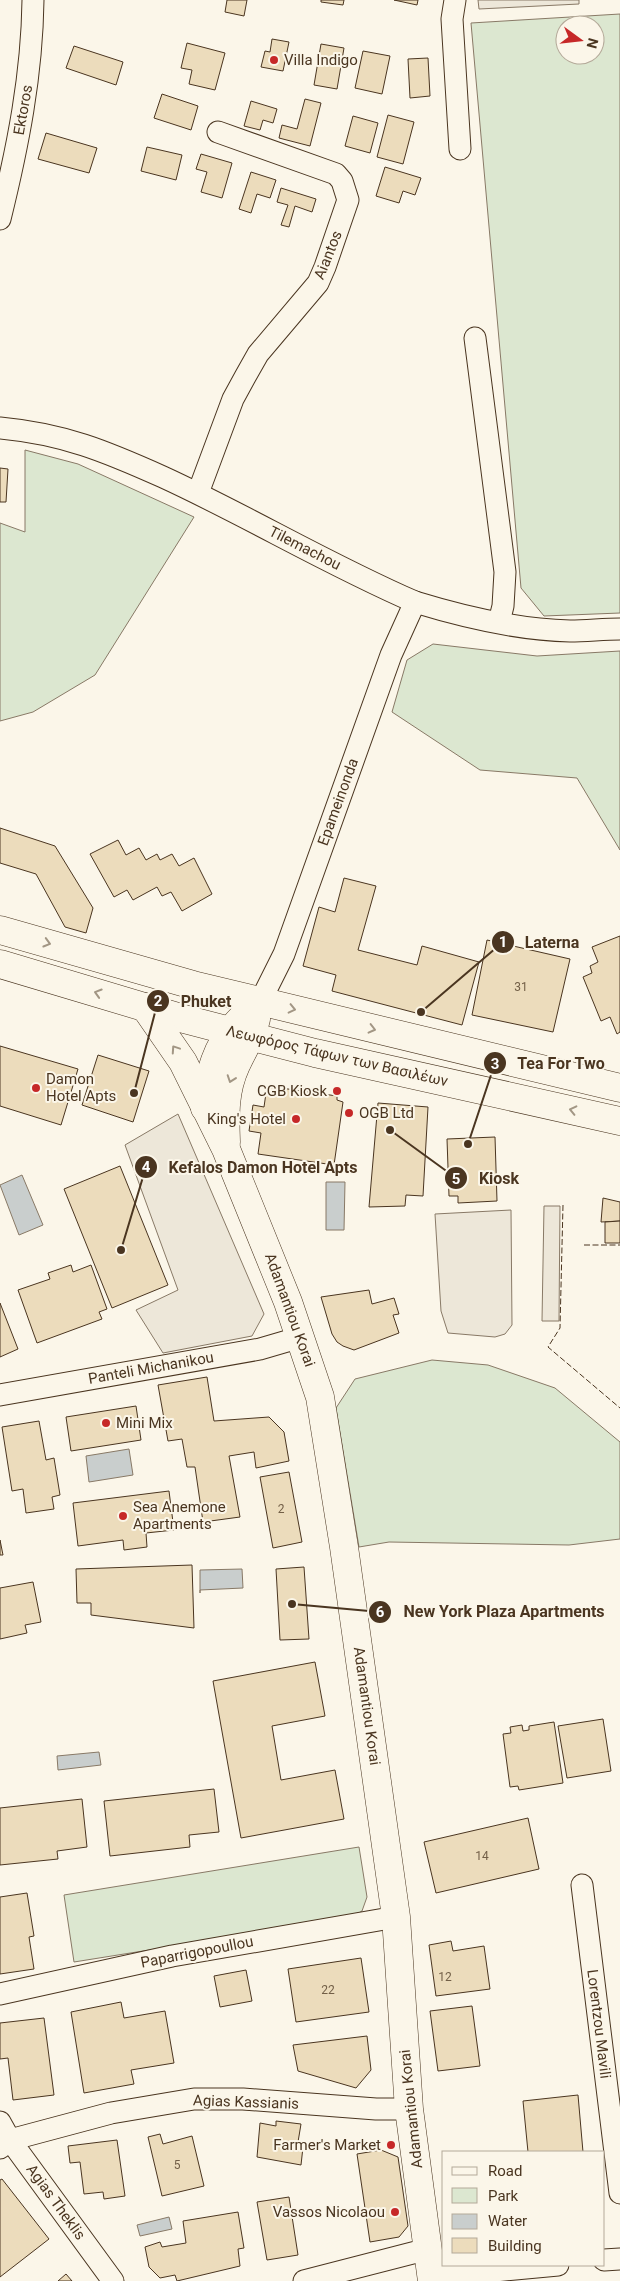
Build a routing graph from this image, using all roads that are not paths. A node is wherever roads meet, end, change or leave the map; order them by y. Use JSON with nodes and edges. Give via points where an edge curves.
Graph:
{"nodes":[{"id":1,"x":33,"y":0,"type":"edge"},
{"id":2,"x":455,"y":0,"type":"edge"},
{"id":3,"x":218,"y":132,"type":"dead end"},
{"id":4,"x":460,"y":149,"type":"dead end"},
{"id":5,"x":0,"y":219,"type":"edge"},
{"id":6,"x":475,"y":338,"type":"dead end"},
{"id":7,"x":0,"y":428,"type":"edge"},
{"id":8,"x":198,"y":493,"type":"junction"},
{"id":9,"x":415,"y":602,"type":"junction"},
{"id":10,"x":499,"y":622,"type":"junction"},
{"id":11,"x":620,"y":629,"type":"edge"},
{"id":12,"x":0,"y":930,"type":"edge"},
{"id":13,"x":0,"y":964,"type":"edge"},
{"id":14,"x":260,"y":1002,"type":"junction"},
{"id":15,"x":145,"y":1007,"type":"junction"},
{"id":16,"x":241,"y":1033,"type":"junction"},
{"id":17,"x":620,"y":1088,"type":"edge"},
{"id":18,"x":205,"y":1108,"type":"junction"},
{"id":19,"x":620,"y":1121,"type":"edge"},
{"id":20,"x":226,"y":1149,"type":"junction"},
{"id":21,"x":301,"y":1337,"type":"junction"},
{"id":22,"x":0,"y":1395,"type":"edge"},
{"id":23,"x":582,"y":1885,"type":"dead end"},
{"id":24,"x":396,"y":1917,"type":"junction"},
{"id":25,"x":0,"y":1994,"type":"edge"},
{"id":26,"x":409,"y":2109,"type":"junction"},
{"id":27,"x":3,"y":2137,"type":"edge"},
{"id":28,"x":620,"y":2193,"type":"edge"},
{"id":29,"x":428,"y":2249,"type":"junction"},
{"id":30,"x":620,"y":2259,"type":"edge"},
{"id":31,"x":605,"y":2260,"type":"edge"},
{"id":32,"x":549,"y":2266,"type":"edge"},
{"id":33,"x":432,"y":2279,"type":"edge"},
{"id":34,"x":113,"y":2281,"type":"edge"},
{"id":35,"x":304,"y":2281,"type":"edge"}],
"edges":[{"from":1,"to":5,"type":"street","name":"Ektoros","via":[[30,72],[24,115]]},
{"from":2,"to":4,"type":"street","via":[[452,18]]},
{"from":3,"to":8,"type":"street","name":"Aiantos","via":[[336,174],[342,181],[348,200],[318,283],[258,354],[233,399]]},
{"from":6,"to":10,"type":"street","via":[[505,572]]},
{"from":7,"to":8,"type":"street","name":"Tilemachou","via":[[36,431],[96,447]]},
{"from":8,"to":9,"type":"street","name":"Tilemachou"},
{"from":9,"to":10,"type":"street","name":"Tilemachou"},
{"from":9,"to":14,"type":"street","name":"Epameinonda","via":[[392,654],[284,954]]},
{"from":10,"to":11,"type":"street","name":"Tilemachou","via":[[570,631]]},
{"from":12,"to":14,"type":"main road","one_way":true},
{"from":15,"to":13,"type":"main road","name":"Λεωφόρος Τάφων των Βασιλέων","one_way":true},
{"from":14,"to":16,"type":"main road","name":"Adamantiou Korai"},
{"from":14,"to":17,"type":"main road","one_way":true},
{"from":15,"to":16,"type":"main road","name":"Λεωφόρος Τάφων των Βασιλέων"},
{"from":18,"to":15,"type":"main road","one_way":true,"via":[[180,1057]]},
{"from":16,"to":18,"type":"main road","name":"Adamantiou Korai","via":[[214,1060]]},
{"from":19,"to":16,"type":"main road","name":"Λεωφόρος Τάφων των Βασιλέων","one_way":true,"via":[[316,1053]]},
{"from":16,"to":20,"type":"main road","name":"Adamantiou Korai","one_way":true,"via":[[236,1065],[225,1097]]},
{"from":18,"to":20,"type":"main road","name":"Adamantiou Korai"},
{"from":20,"to":21,"type":"main road","name":"Adamantiou Korai"},
{"from":21,"to":22,"type":"street","name":"Panteli Michanikou","via":[[260,1349]]},
{"from":21,"to":24,"type":"main road","name":"Adamantiou Korai","via":[[328,1437]]},
{"from":23,"to":28,"type":"street","name":"Lorentzou Mavili"},
{"from":24,"to":25,"type":"street","name":"Paparrigopoullou","via":[[172,1956]]},
{"from":24,"to":26,"type":"main road","name":"Adamantiou Korai"},
{"from":26,"to":27,"type":"street","name":"Agias Kassianis","via":[[194,2099]]},
{"from":26,"to":29,"type":"main road","name":"Adamantiou Korai"},
{"from":27,"to":34,"type":"street","name":"Agias Theklis"},
{"from":29,"to":33,"type":"main road","name":"Adamantiou Korai"},
{"from":29,"to":35,"type":"street"},
{"from":30,"to":31,"type":"street"},
{"from":32,"to":33,"type":"street"}]}
